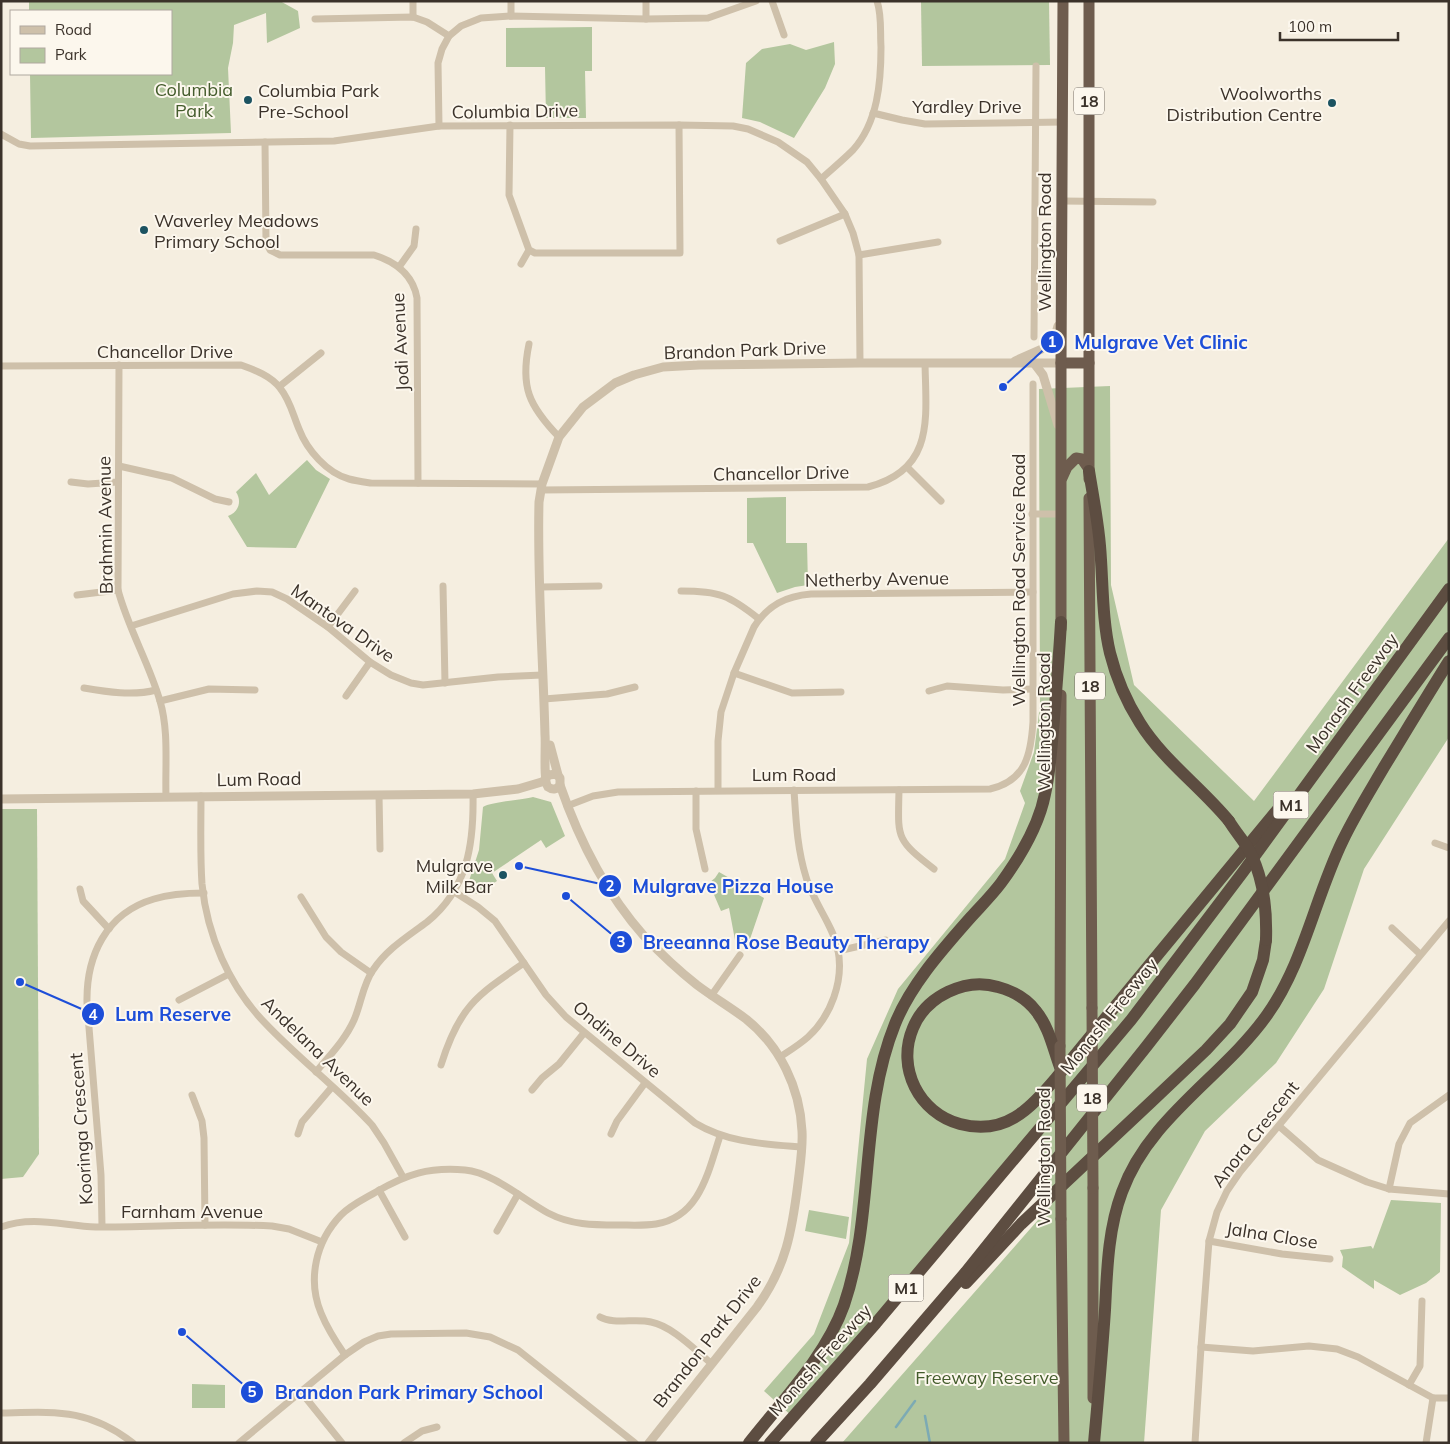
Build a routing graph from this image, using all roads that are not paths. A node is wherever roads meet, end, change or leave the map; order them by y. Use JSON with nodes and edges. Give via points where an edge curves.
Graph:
{"nodes":[{"id":1,"x":413,"y":1,"type":"edge"},
{"id":2,"x":511,"y":1,"type":"edge"},
{"id":3,"x":646,"y":1,"type":"edge"},
{"id":4,"x":756,"y":1,"type":"edge"},
{"id":5,"x":772,"y":1,"type":"edge"},
{"id":6,"x":877,"y":1,"type":"edge"},
{"id":7,"x":1063,"y":1,"type":"edge"},
{"id":8,"x":1089,"y":1,"type":"edge"},
{"id":9,"x":510,"y":16,"type":"junction"},
{"id":10,"x":413,"y":18,"type":"junction"},
{"id":11,"x":315,"y":19,"type":"dead end"},
{"id":12,"x":646,"y":19,"type":"junction"},
{"id":13,"x":784,"y":35,"type":"dead end"},
{"id":14,"x":449,"y":36,"type":"junction"},
{"id":15,"x":1036,"y":66,"type":"dead end"},
{"id":16,"x":873,"y":113,"type":"junction"},
{"id":17,"x":1036,"y":121,"type":"junction"},
{"id":18,"x":1062,"y":122,"type":"junction"},
{"id":19,"x":510,"y":125,"type":"junction"},
{"id":20,"x":679,"y":125,"type":"junction"},
{"id":21,"x":439,"y":126,"type":"junction"},
{"id":22,"x":1,"y":134,"type":"edge"},
{"id":23,"x":265,"y":142,"type":"junction"},
{"id":24,"x":821,"y":179,"type":"junction"},
{"id":25,"x":1062,"y":201,"type":"junction"},
{"id":26,"x":1089,"y":202,"type":"junction"},
{"id":27,"x":1153,"y":202,"type":"dead end"},
{"id":28,"x":845,"y":214,"type":"junction"},
{"id":29,"x":416,"y":230,"type":"dead end"},
{"id":30,"x":780,"y":241,"type":"dead end"},
{"id":31,"x":938,"y":242,"type":"dead end"},
{"id":32,"x":529,"y":250,"type":"junction"},
{"id":33,"x":858,"y":254,"type":"junction"},
{"id":34,"x":521,"y":264,"type":"dead end"},
{"id":35,"x":399,"y":267,"type":"junction"},
{"id":36,"x":1061,"y":315,"type":"junction"},
{"id":37,"x":1034,"y":337,"type":"dead end"},
{"id":38,"x":529,"y":344,"type":"dead end"},
{"id":39,"x":321,"y":353,"type":"dead end"},
{"id":40,"x":1012,"y":362,"type":"junction"},
{"id":41,"x":1034,"y":362,"type":"junction"},
{"id":42,"x":860,"y":363,"type":"junction"},
{"id":43,"x":925,"y":363,"type":"junction"},
{"id":44,"x":1060,"y":363,"type":"junction"},
{"id":45,"x":1089,"y":363,"type":"junction"},
{"id":46,"x":119,"y":365,"type":"junction"},
{"id":47,"x":1,"y":366,"type":"edge"},
{"id":48,"x":1033,"y":384,"type":"dead end"},
{"id":49,"x":280,"y":386,"type":"junction"},
{"id":50,"x":1061,"y":433,"type":"junction"},
{"id":51,"x":560,"y":437,"type":"junction"},
{"id":52,"x":119,"y":466,"type":"junction"},
{"id":53,"x":908,"y":468,"type":"junction"},
{"id":54,"x":1089,"y":471,"type":"junction"},
{"id":55,"x":71,"y":482,"type":"dead end"},
{"id":56,"x":118,"y":482,"type":"junction"},
{"id":57,"x":1061,"y":482,"type":"junction"},
{"id":58,"x":418,"y":483,"type":"junction"},
{"id":59,"x":542,"y":487,"type":"junction"},
{"id":60,"x":941,"y":501,"type":"dead end"},
{"id":61,"x":229,"y":502,"type":"dead end"},
{"id":62,"x":1032,"y":514,"type":"junction"},
{"id":63,"x":1061,"y":514,"type":"junction"},
{"id":64,"x":443,"y":586,"type":"dead end"},
{"id":65,"x":599,"y":586,"type":"dead end"},
{"id":66,"x":541,"y":587,"type":"junction"},
{"id":67,"x":118,"y":590,"type":"junction"},
{"id":68,"x":355,"y":590,"type":"dead end"},
{"id":69,"x":1449,"y":590,"type":"edge"},
{"id":70,"x":681,"y":591,"type":"dead end"},
{"id":71,"x":1033,"y":592,"type":"junction"},
{"id":72,"x":77,"y":594,"type":"dead end"},
{"id":73,"x":760,"y":619,"type":"junction"},
{"id":74,"x":1061,"y":622,"type":"junction"},
{"id":75,"x":131,"y":626,"type":"junction"},
{"id":76,"x":328,"y":626,"type":"junction"},
{"id":77,"x":1449,"y":638,"type":"edge"},
{"id":78,"x":1449,"y":661,"type":"edge"},
{"id":79,"x":370,"y":662,"type":"junction"},
{"id":80,"x":734,"y":673,"type":"junction"},
{"id":81,"x":542,"y":675,"type":"junction"},
{"id":82,"x":444,"y":683,"type":"junction"},
{"id":83,"x":635,"y":687,"type":"dead end"},
{"id":84,"x":84,"y":688,"type":"dead end"},
{"id":85,"x":1033,"y":689,"type":"junction"},
{"id":86,"x":156,"y":690,"type":"junction"},
{"id":87,"x":255,"y":690,"type":"dead end"},
{"id":88,"x":929,"y":690,"type":"dead end"},
{"id":89,"x":841,"y":692,"type":"dead end"},
{"id":90,"x":346,"y":696,"type":"dead end"},
{"id":91,"x":544,"y":699,"type":"junction"},
{"id":92,"x":160,"y":701,"type":"junction"},
{"id":93,"x":545,"y":718,"type":"junction"},
{"id":94,"x":1352,"y":721,"type":"junction"},
{"id":95,"x":1019,"y":774,"type":"joint"},
{"id":96,"x":558,"y":775,"type":"junction"},
{"id":97,"x":551,"y":785,"type":"junction"},
{"id":98,"x":718,"y":790,"type":"junction"},
{"id":99,"x":794,"y":790,"type":"junction"},
{"id":100,"x":898,"y":790,"type":"junction"},
{"id":101,"x":696,"y":791,"type":"junction"},
{"id":102,"x":473,"y":794,"type":"junction"},
{"id":103,"x":379,"y":795,"type":"junction"},
{"id":104,"x":201,"y":796,"type":"junction"},
{"id":105,"x":166,"y":797,"type":"junction"},
{"id":106,"x":1,"y":799,"type":"edge"},
{"id":107,"x":567,"y":806,"type":"junction"},
{"id":108,"x":1435,"y":843,"type":"dead end"},
{"id":109,"x":1449,"y":848,"type":"edge"},
{"id":110,"x":380,"y":849,"type":"dead end"},
{"id":111,"x":705,"y":869,"type":"dead end"},
{"id":112,"x":934,"y":869,"type":"dead end"},
{"id":113,"x":80,"y":889,"type":"dead end"},
{"id":114,"x":453,"y":891,"type":"junction"},
{"id":115,"x":204,"y":892,"type":"junction"},
{"id":116,"x":301,"y":897,"type":"dead end"},
{"id":117,"x":1449,"y":921,"type":"edge"},
{"id":118,"x":1392,"y":928,"type":"dead end"},
{"id":119,"x":109,"y":929,"type":"junction"},
{"id":120,"x":886,"y":940,"type":"dead end"},
{"id":121,"x":838,"y":951,"type":"junction"},
{"id":122,"x":1420,"y":954,"type":"junction"},
{"id":123,"x":740,"y":956,"type":"dead end"},
{"id":124,"x":524,"y":963,"type":"junction"},
{"id":125,"x":371,"y":973,"type":"junction"},
{"id":126,"x":229,"y":974,"type":"junction"},
{"id":127,"x":711,"y":996,"type":"junction"},
{"id":128,"x":179,"y":1000,"type":"dead end"},
{"id":129,"x":584,"y":1033,"type":"junction"},
{"id":130,"x":1058,"y":1049,"type":"junction"},
{"id":131,"x":780,"y":1057,"type":"junction"},
{"id":132,"x":441,"y":1065,"type":"dead end"},
{"id":133,"x":1060,"y":1069,"type":"joint"},
{"id":134,"x":316,"y":1072,"type":"junction"},
{"id":135,"x":645,"y":1083,"type":"junction"},
{"id":136,"x":332,"y":1087,"type":"junction"},
{"id":137,"x":532,"y":1090,"type":"dead end"},
{"id":138,"x":192,"y":1095,"type":"dead end"},
{"id":139,"x":1449,"y":1095,"type":"edge"},
{"id":140,"x":1279,"y":1126,"type":"junction"},
{"id":141,"x":298,"y":1134,"type":"dead end"},
{"id":142,"x":610,"y":1134,"type":"dead end"},
{"id":143,"x":720,"y":1136,"type":"junction"},
{"id":144,"x":802,"y":1147,"type":"junction"},
{"id":145,"x":403,"y":1177,"type":"junction"},
{"id":146,"x":1389,"y":1189,"type":"junction"},
{"id":147,"x":379,"y":1190,"type":"junction"},
{"id":148,"x":518,"y":1194,"type":"junction"},
{"id":149,"x":1449,"y":1194,"type":"edge"},
{"id":150,"x":205,"y":1225,"type":"junction"},
{"id":151,"x":102,"y":1226,"type":"junction"},
{"id":152,"x":1,"y":1227,"type":"edge"},
{"id":153,"x":497,"y":1231,"type":"dead end"},
{"id":154,"x":405,"y":1237,"type":"dead end"},
{"id":155,"x":1209,"y":1241,"type":"junction"},
{"id":156,"x":322,"y":1242,"type":"junction"},
{"id":157,"x":1330,"y":1259,"type":"dead end"},
{"id":158,"x":1422,"y":1301,"type":"dead end"},
{"id":159,"x":600,"y":1317,"type":"dead end"},
{"id":160,"x":1200,"y":1347,"type":"junction"},
{"id":161,"x":345,"y":1355,"type":"junction"},
{"id":162,"x":712,"y":1364,"type":"junction"},
{"id":163,"x":870,"y":1384,"type":"junction"},
{"id":164,"x":1409,"y":1385,"type":"junction"},
{"id":165,"x":301,"y":1392,"type":"junction"},
{"id":166,"x":1433,"y":1398,"type":"junction"},
{"id":167,"x":1449,"y":1398,"type":"edge"},
{"id":168,"x":1,"y":1413,"type":"edge"},
{"id":169,"x":437,"y":1427,"type":"dead end"},
{"id":170,"x":133,"y":1443,"type":"edge"},
{"id":171,"x":239,"y":1443,"type":"edge"},
{"id":172,"x":342,"y":1443,"type":"edge"},
{"id":173,"x":404,"y":1443,"type":"edge"},
{"id":174,"x":635,"y":1443,"type":"edge"},
{"id":175,"x":648,"y":1443,"type":"edge"},
{"id":176,"x":748,"y":1443,"type":"edge"},
{"id":177,"x":770,"y":1443,"type":"edge"},
{"id":178,"x":816,"y":1443,"type":"edge"},
{"id":179,"x":1064,"y":1443,"type":"edge"},
{"id":180,"x":1093,"y":1443,"type":"edge"},
{"id":181,"x":1195,"y":1443,"type":"edge"},
{"id":182,"x":1426,"y":1443,"type":"edge"}],
"edges":[{"from":1,"to":10,"type":"street"},
{"from":2,"to":9,"type":"street"},
{"from":3,"to":12,"type":"street"},
{"from":4,"to":12,"type":"street","via":[[708,18]]},
{"from":5,"to":13,"type":"street"},
{"from":6,"to":16,"type":"street","via":[[881,76]]},
{"from":7,"to":18,"type":"highway","name":"Wellington Road","number":"18"},
{"from":8,"to":26,"type":"highway","number":"18"},
{"from":9,"to":12,"type":"street"},
{"from":9,"to":14,"type":"street","via":[[481,18],[461,26]]},
{"from":10,"to":11,"type":"street"},
{"from":10,"to":14,"type":"street","via":[[427,22]]},
{"from":14,"to":21,"type":"street","via":[[438,63]]},
{"from":15,"to":17,"type":"street"},
{"from":16,"to":17,"type":"street","name":"Yardley Drive","via":[[925,124]]},
{"from":16,"to":24,"type":"street","via":[[853,149]]},
{"from":17,"to":18,"type":"street","name":"Yardley Drive"},
{"from":17,"to":37,"type":"street"},
{"from":18,"to":25,"type":"highway","name":"Wellington Road","number":"18"},
{"from":19,"to":20,"type":"street","name":"Columbia Drive"},
{"from":19,"to":21,"type":"street","name":"Columbia Drive"},
{"from":19,"to":32,"type":"street","via":[[509,195]]},
{"from":20,"to":24,"type":"street","name":"Columbia Drive","via":[[748,129],[793,152],[807,162]]},
{"from":20,"to":32,"type":"street","via":[[680,253],[535,253]]},
{"from":21,"to":23,"type":"street","name":"Columbia Drive","via":[[347,140]]},
{"from":22,"to":23,"type":"street","name":"Columbia Drive","via":[[30,146]]},
{"from":23,"to":35,"type":"street","name":"Jodi Avenue","via":[[266,242],[270,250],[280,255],[374,255]]},
{"from":24,"to":28,"type":"street","name":"Columbia Drive"},
{"from":25,"to":26,"type":"street"},
{"from":25,"to":36,"type":"highway","name":"Wellington Road","number":"18"},
{"from":26,"to":27,"type":"street"},
{"from":26,"to":45,"type":"highway","number":"18"},
{"from":28,"to":30,"type":"street"},
{"from":28,"to":33,"type":"street","name":"Columbia Drive"},
{"from":29,"to":35,"type":"street","via":[[414,246]]},
{"from":31,"to":33,"type":"street"},
{"from":32,"to":34,"type":"street"},
{"from":33,"to":42,"type":"street","name":"Columbia Drive"},
{"from":35,"to":58,"type":"street","name":"Jodi Avenue","via":[[415,288],[417,298]]},
{"from":36,"to":40,"type":"street","via":[[1054,340]]},
{"from":36,"to":44,"type":"highway","name":"Wellington Road","number":"18"},
{"from":38,"to":51,"type":"street","via":[[524,366],[528,394],[539,413]]},
{"from":39,"to":49,"type":"street"},
{"from":40,"to":41,"type":"street","name":"Brandon Park Drive"},
{"from":40,"to":43,"type":"street","name":"Brandon Park Drive"},
{"from":41,"to":44,"type":"street","name":"Brandon Park Drive"},
{"from":41,"to":50,"type":"street","via":[[1043,375]]},
{"from":42,"to":43,"type":"street","name":"Brandon Park Drive"},
{"from":42,"to":51,"type":"street","name":"Brandon Park Drive","via":[[663,367],[615,383],[583,407]]},
{"from":43,"to":53,"type":"street","via":[[924,435]]},
{"from":44,"to":45,"type":"highway"},
{"from":44,"to":50,"type":"highway","name":"Wellington Road","number":"18"},
{"from":45,"to":54,"type":"highway","number":"18"},
{"from":46,"to":47,"type":"street","name":"Chancellor Drive"},
{"from":46,"to":49,"type":"street","name":"Chancellor Drive","via":[[241,365],[259,371]]},
{"from":46,"to":52,"type":"street","name":"Brahmin Avenue"},
{"from":48,"to":62,"type":"street","name":"Wellington Road Service Road"},
{"from":49,"to":58,"type":"street","name":"Chancellor Drive","via":[[309,449],[323,464],[347,479],[371,483]]},
{"from":50,"to":57,"type":"highway","name":"Wellington Road","number":"18"},
{"from":51,"to":59,"type":"street","name":"Brandon Park Drive"},
{"from":52,"to":56,"type":"street","name":"Brahmin Avenue"},
{"from":52,"to":61,"type":"street","via":[[172,478],[215,499]]},
{"from":53,"to":59,"type":"street","name":"Chancellor Drive","via":[[881,484],[868,487]]},
{"from":53,"to":60,"type":"street"},
{"from":54,"to":57,"type":"highway","via":[[1082,458],[1076,458],[1067,467]]},
{"from":54,"to":163,"type":"highway","bridge":true,"via":[[1100,544],[1109,651],[1118,678],[1140,723],[1157,747],[1213,802],[1249,850],[1259,876],[1267,916],[1263,960],[1252,992],[1230,1024],[1206,1050],[1021,1224]]},
{"from":54,"to":180,"type":"highway","number":"18","bridge":true},
{"from":55,"to":56,"type":"street"},
{"from":56,"to":67,"type":"street","name":"Brahmin Avenue"},
{"from":57,"to":63,"type":"highway","name":"Wellington Road","number":"18"},
{"from":58,"to":59,"type":"street","name":"Chancellor Drive"},
{"from":59,"to":66,"type":"street","name":"Brandon Park Drive","via":[[539,516]]},
{"from":62,"to":63,"type":"street"},
{"from":62,"to":71,"type":"street","name":"Wellington Road Service Road"},
{"from":63,"to":74,"type":"highway","name":"Wellington Road","number":"18"},
{"from":64,"to":82,"type":"street"},
{"from":65,"to":66,"type":"street"},
{"from":66,"to":81,"type":"street","name":"Brandon Park Drive"},
{"from":67,"to":72,"type":"street"},
{"from":67,"to":75,"type":"street","name":"Brahmin Avenue"},
{"from":68,"to":76,"type":"street"},
{"from":69,"to":94,"type":"highway","name":"Monash Freeway","number":"M1"},
{"from":70,"to":73,"type":"street","via":[[718,593],[735,600]]},
{"from":71,"to":73,"type":"street","name":"Netherby Avenue","via":[[800,594],[775,604]]},
{"from":71,"to":85,"type":"street","name":"Wellington Road Service Road"},
{"from":73,"to":80,"type":"street","name":"Netherby Avenue"},
{"from":74,"to":130,"type":"highway","name":"Wellington Road","number":"18"},
{"from":74,"to":176,"type":"highway","via":[[1050,764],[1045,795],[1034,827],[1004,879],[930,966],[895,1024],[878,1086],[862,1231],[843,1307],[824,1345]]},
{"from":75,"to":76,"type":"street","name":"Mantova Drive","via":[[227,595],[257,591],[272,592]]},
{"from":75,"to":86,"type":"street","name":"Brahmin Avenue"},
{"from":76,"to":79,"type":"street","name":"Mantova Drive"},
{"from":77,"to":163,"type":"highway","number":"M1","via":[[1195,984],[966,1272]]},
{"from":78,"to":180,"type":"highway","via":[[1343,839],[1287,980],[1267,1014],[1241,1047],[1169,1116],[1142,1152],[1121,1192],[1108,1261]]},
{"from":79,"to":82,"type":"street","name":"Mantova Drive","via":[[411,683]]},
{"from":79,"to":90,"type":"street"},
{"from":80,"to":89,"type":"street","via":[[792,693]]},
{"from":80,"to":98,"type":"street","name":"Netherby Avenue","via":[[723,702],[719,726]]},
{"from":81,"to":82,"type":"street","name":"Mantova Drive"},
{"from":81,"to":91,"type":"street","name":"Brandon Park Drive"},
{"from":83,"to":91,"type":"street","via":[[607,694]]},
{"from":84,"to":86,"type":"street","via":[[104,692],[144,693]]},
{"from":85,"to":88,"type":"street","via":[[947,686]]},
{"from":85,"to":95,"type":"street","name":"Wellington Road Service Road","via":[[1030,746]]},
{"from":86,"to":92,"type":"street","name":"Brahmin Avenue"},
{"from":87,"to":92,"type":"street","via":[[209,689]]},
{"from":91,"to":93,"type":"street","name":"Brandon Park Drive"},
{"from":92,"to":105,"type":"street","name":"Brahmin Avenue","via":[[165,727]]},
{"from":93,"to":96,"type":"street","name":"Brandon Park Drive"},
{"from":93,"to":97,"type":"street","name":"Brandon Park Drive"},
{"from":94,"to":130,"type":"highway","via":[[1026,1111],[994,1126],[975,1127],[950,1121],[919,1095],[910,1074],[908,1055],[913,1027],[923,1011],[947,992],[972,984],[1008,990],[1028,1003],[1037,1012]]},
{"from":94,"to":177,"type":"highway","name":"Monash Freeway","number":"M1","via":[[1131,1020],[876,1324]]},
{"from":95,"to":100,"type":"street","name":"Lum Road","via":[[1006,784],[990,789]]},
{"from":96,"to":97,"type":"street","name":"Brandon Park Drive","via":[[561,780]]},
{"from":96,"to":97,"type":"street","via":[[551,774]]},
{"from":97,"to":102,"type":"street","name":"Lum Road"},
{"from":97,"to":107,"type":"street","name":"Brandon Park Drive"},
{"from":98,"to":99,"type":"street","name":"Lum Road"},
{"from":98,"to":101,"type":"street","name":"Lum Road"},
{"from":99,"to":100,"type":"street","name":"Lum Road"},
{"from":99,"to":121,"type":"street","via":[[797,838],[804,870]]},
{"from":100,"to":112,"type":"street","via":[[901,837],[907,847]]},
{"from":101,"to":107,"type":"street","name":"Lum Road","via":[[610,792]]},
{"from":101,"to":111,"type":"street","via":[[696,829]]},
{"from":102,"to":103,"type":"street","name":"Lum Road"},
{"from":102,"to":114,"type":"street","via":[[472,842],[465,868]]},
{"from":103,"to":104,"type":"street","name":"Lum Road"},
{"from":103,"to":110,"type":"street"},
{"from":104,"to":105,"type":"street","name":"Lum Road"},
{"from":104,"to":115,"type":"street","name":"Andelana Avenue"},
{"from":105,"to":106,"type":"street","name":"Lum Road"},
{"from":107,"to":127,"type":"street","name":"Brandon Park Drive","via":[[586,850],[621,908],[660,952]]},
{"from":108,"to":109,"type":"street"},
{"from":113,"to":119,"type":"street","via":[[83,902]]},
{"from":114,"to":124,"type":"street","name":"Ondine Drive","via":[[490,916]]},
{"from":114,"to":125,"type":"street","via":[[441,908],[394,946]]},
{"from":115,"to":119,"type":"street","name":"Kooringa Crescent","via":[[152,900],[130,911]]},
{"from":115,"to":126,"type":"street","name":"Andelana Avenue","via":[[213,936]]},
{"from":116,"to":125,"type":"street","via":[[326,938]]},
{"from":117,"to":122,"type":"street","name":"Anora Crescent"},
{"from":118,"to":122,"type":"street"},
{"from":119,"to":151,"type":"street","name":"Kooringa Crescent","via":[[95,952],[87,986]]},
{"from":120,"to":121,"type":"street"},
{"from":121,"to":131,"type":"street","via":[[837,987],[827,1014],[806,1039]]},
{"from":122,"to":140,"type":"street","name":"Anora Crescent"},
{"from":123,"to":127,"type":"street"},
{"from":124,"to":129,"type":"street","name":"Ondine Drive","via":[[556,1006]]},
{"from":124,"to":132,"type":"street","via":[[485,990],[468,1007],[458,1022]]},
{"from":125,"to":134,"type":"street","via":[[347,1034]]},
{"from":126,"to":128,"type":"street"},
{"from":126,"to":134,"type":"street","name":"Andelana Avenue","via":[[264,1022]]},
{"from":127,"to":131,"type":"street","name":"Brandon Park Drive","via":[[752,1024]]},
{"from":129,"to":135,"type":"street","name":"Ondine Drive"},
{"from":129,"to":137,"type":"street"},
{"from":130,"to":133,"type":"highway","bridge":true},
{"from":131,"to":144,"type":"street","name":"Brandon Park Drive","via":[[797,1096]]},
{"from":133,"to":179,"type":"highway","name":"Wellington Road","number":"18","bridge":true},
{"from":134,"to":136,"type":"street","name":"Andelana Avenue"},
{"from":135,"to":142,"type":"street"},
{"from":135,"to":143,"type":"street","name":"Ondine Drive","via":[[695,1123]]},
{"from":136,"to":141,"type":"street","via":[[302,1122]]},
{"from":136,"to":145,"type":"street","name":"Andelana Avenue","via":[[372,1125]]},
{"from":138,"to":150,"type":"street","via":[[202,1121],[204,1138]]},
{"from":139,"to":146,"type":"street","via":[[1410,1122],[1399,1144]]},
{"from":140,"to":146,"type":"street","via":[[1318,1160]]},
{"from":140,"to":155,"type":"street","name":"Anora Crescent","via":[[1227,1191]]},
{"from":143,"to":144,"type":"street","name":"Ondine Drive"},
{"from":143,"to":148,"type":"street","via":[[697,1197],[681,1214],[664,1222],[581,1224],[556,1217]]},
{"from":144,"to":162,"type":"street","name":"Brandon Park Drive","via":[[792,1231],[782,1263],[763,1300]]},
{"from":145,"to":147,"type":"street"},
{"from":145,"to":148,"type":"street","via":[[428,1170],[471,1170]]},
{"from":146,"to":149,"type":"street"},
{"from":147,"to":154,"type":"street"},
{"from":147,"to":156,"type":"street","via":[[342,1214]]},
{"from":148,"to":153,"type":"street"},
{"from":150,"to":151,"type":"street","name":"Farnham Avenue"},
{"from":150,"to":156,"type":"street","name":"Farnham Avenue","via":[[278,1226]]},
{"from":151,"to":152,"type":"street","name":"Farnham Avenue","via":[[29,1221]]},
{"from":155,"to":157,"type":"street","name":"Jalna Close"},
{"from":155,"to":160,"type":"street","name":"Anora Crescent"},
{"from":156,"to":161,"type":"street","via":[[316,1264],[315,1291],[323,1317]]},
{"from":158,"to":164,"type":"street","via":[[1420,1366]]},
{"from":159,"to":162,"type":"street","via":[[659,1324]]},
{"from":160,"to":164,"type":"street","via":[[1252,1351],[1309,1346],[1337,1349]]},
{"from":160,"to":181,"type":"street","name":"Anora Crescent"},
{"from":161,"to":165,"type":"street"},
{"from":161,"to":174,"type":"street","via":[[364,1342],[385,1335],[466,1333],[490,1337],[528,1357]]},
{"from":162,"to":175,"type":"street","name":"Brandon Park Drive"},
{"from":163,"to":178,"type":"highway","number":"M1"},
{"from":164,"to":166,"type":"street"},
{"from":165,"to":171,"type":"street"},
{"from":165,"to":172,"type":"street"},
{"from":166,"to":167,"type":"street"},
{"from":166,"to":182,"type":"street"},
{"from":168,"to":170,"type":"street","via":[[75,1414],[102,1423]]},
{"from":169,"to":173,"type":"street","via":[[422,1431]]}]}
